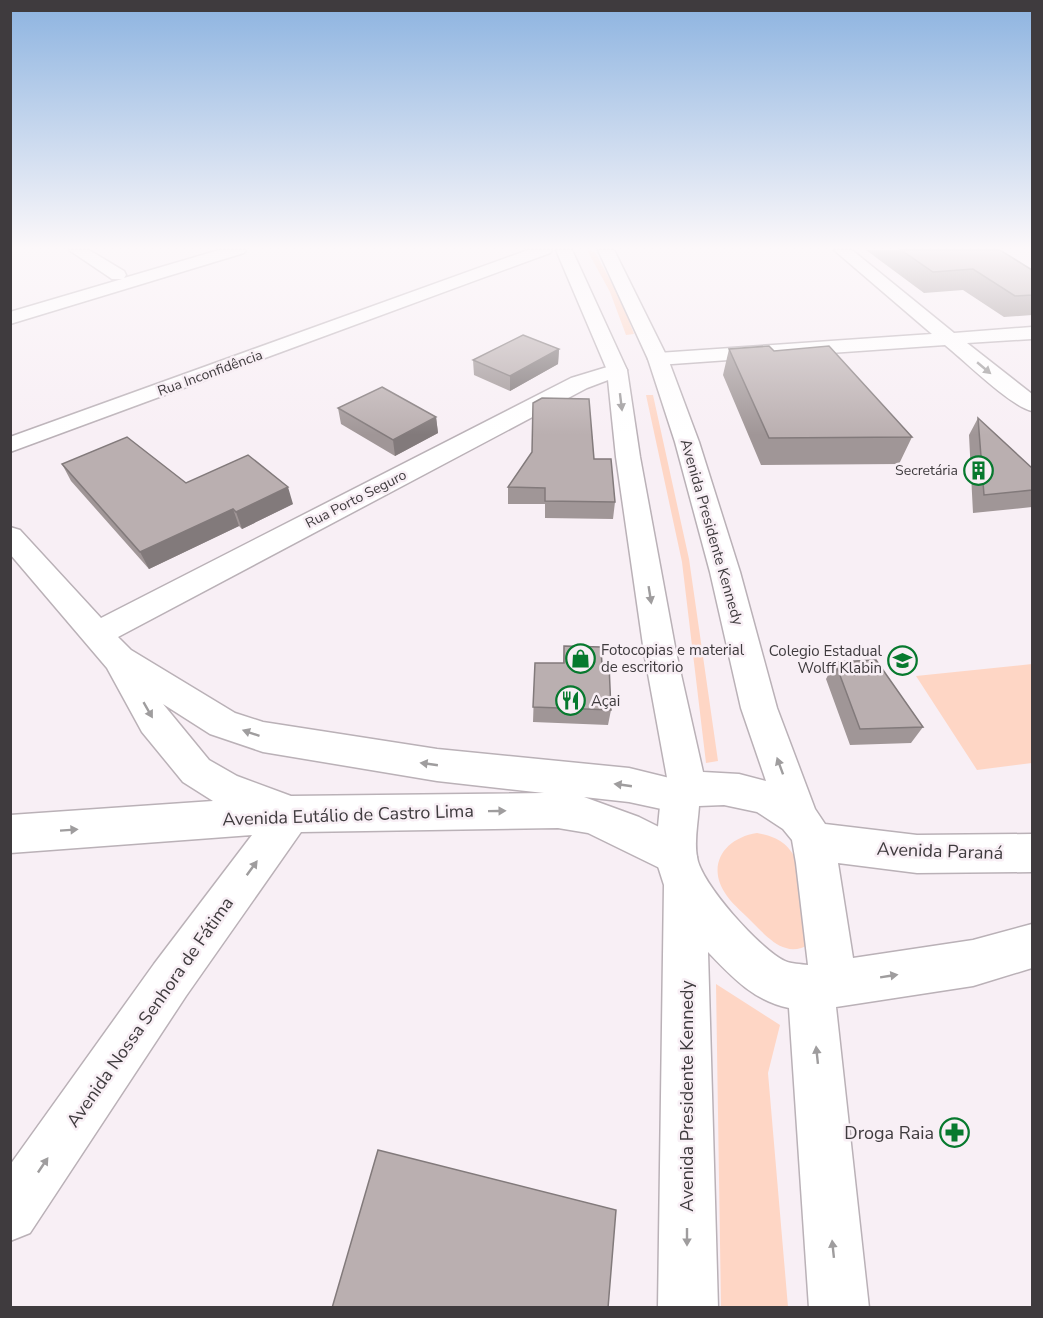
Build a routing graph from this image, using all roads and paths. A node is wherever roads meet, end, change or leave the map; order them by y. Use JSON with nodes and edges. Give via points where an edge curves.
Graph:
{"nodes":[{"id":1,"x":32,"y":312,"type":"edge"},
{"id":2,"x":376,"y":312,"type":"edge"},
{"id":3,"x":591,"y":312,"type":"edge"},
{"id":4,"x":635,"y":312,"type":"edge"},
{"id":5,"x":917,"y":312,"type":"edge"},
{"id":6,"x":10,"y":318,"type":"edge"},
{"id":7,"x":1032,"y":333,"type":"edge"},
{"id":8,"x":951,"y":339,"type":"junction"},
{"id":9,"x":658,"y":359,"type":"junction"},
{"id":10,"x":617,"y":370,"type":"junction"},
{"id":11,"x":1032,"y":404,"type":"edge"},
{"id":12,"x":10,"y":446,"type":"edge"},
{"id":13,"x":10,"y":536,"type":"edge"},
{"id":14,"x":108,"y":646,"type":"junction"},
{"id":15,"x":685,"y":793,"type":"junction"},
{"id":16,"x":291,"y":813,"type":"junction"},
{"id":17,"x":806,"y":831,"type":"junction"},
{"id":18,"x":10,"y":834,"type":"edge"},
{"id":19,"x":1032,"y":853,"type":"edge"},
{"id":20,"x":681,"y":871,"type":"junction"},
{"id":21,"x":1032,"y":946,"type":"edge"},
{"id":22,"x":821,"y":987,"type":"junction"},
{"id":23,"x":10,"y":1213,"type":"edge"},
{"id":24,"x":688,"y":1308,"type":"edge"},
{"id":25,"x":839,"y":1308,"type":"edge"}],
"edges":[{"from":1,"to":6,"type":"street"},
{"from":2,"to":12,"type":"street","name":"Rua Inconfidência"},
{"from":3,"to":10,"type":"street"},
{"from":4,"to":9,"type":"street","name":"Avenida Presidente Kennedy"},
{"from":5,"to":8,"type":"street"},
{"from":7,"to":8,"type":"street"},
{"from":8,"to":9,"type":"street"},
{"from":8,"to":11,"type":"street","one_way":true},
{"from":17,"to":9,"type":"street","name":"Avenida Presidente Kennedy","one_way":true,"via":[[759,708],[694,464]]},
{"from":10,"to":14,"type":"street","name":"Rua Porto Seguro","via":[[579,382]]},
{"from":10,"to":15,"type":"street","one_way":true},
{"from":13,"to":14,"type":"street"},
{"from":15,"to":14,"type":"street","one_way":true,"via":[[437,765],[263,737],[223,723]]},
{"from":14,"to":16,"type":"street","one_way":true,"via":[[155,722],[195,771],[223,788]]},
{"from":15,"to":17,"type":"street","via":[[723,788],[753,792],[783,805]]},
{"from":15,"to":20,"type":"street","name":"Avenida Presidente Kennedy"},
{"from":18,"to":16,"type":"street","name":"Avenida Eutálio de Castro Lima","one_way":true},
{"from":16,"to":20,"type":"street","name":"Avenida Eutálio de Castro Lima","one_way":true,"via":[[558,810],[591,816],[625,830]]},
{"from":23,"to":16,"type":"street","name":"Avenida Nossa Senhora de Fátima","one_way":true,"via":[[170,980]]},
{"from":17,"to":19,"type":"street","name":"Avenida Paraná","via":[[917,854]]},
{"from":17,"to":22,"type":"street","name":"Avenida Presidente Kennedy","via":[[832,962]]},
{"from":20,"to":22,"type":"street","via":[[703,914],[746,959],[775,982]]},
{"from":20,"to":24,"type":"street","name":"Avenida Presidente Kennedy","one_way":true},
{"from":22,"to":21,"type":"street","one_way":true,"via":[[973,963]]},
{"from":25,"to":22,"type":"street","one_way":true}]}
